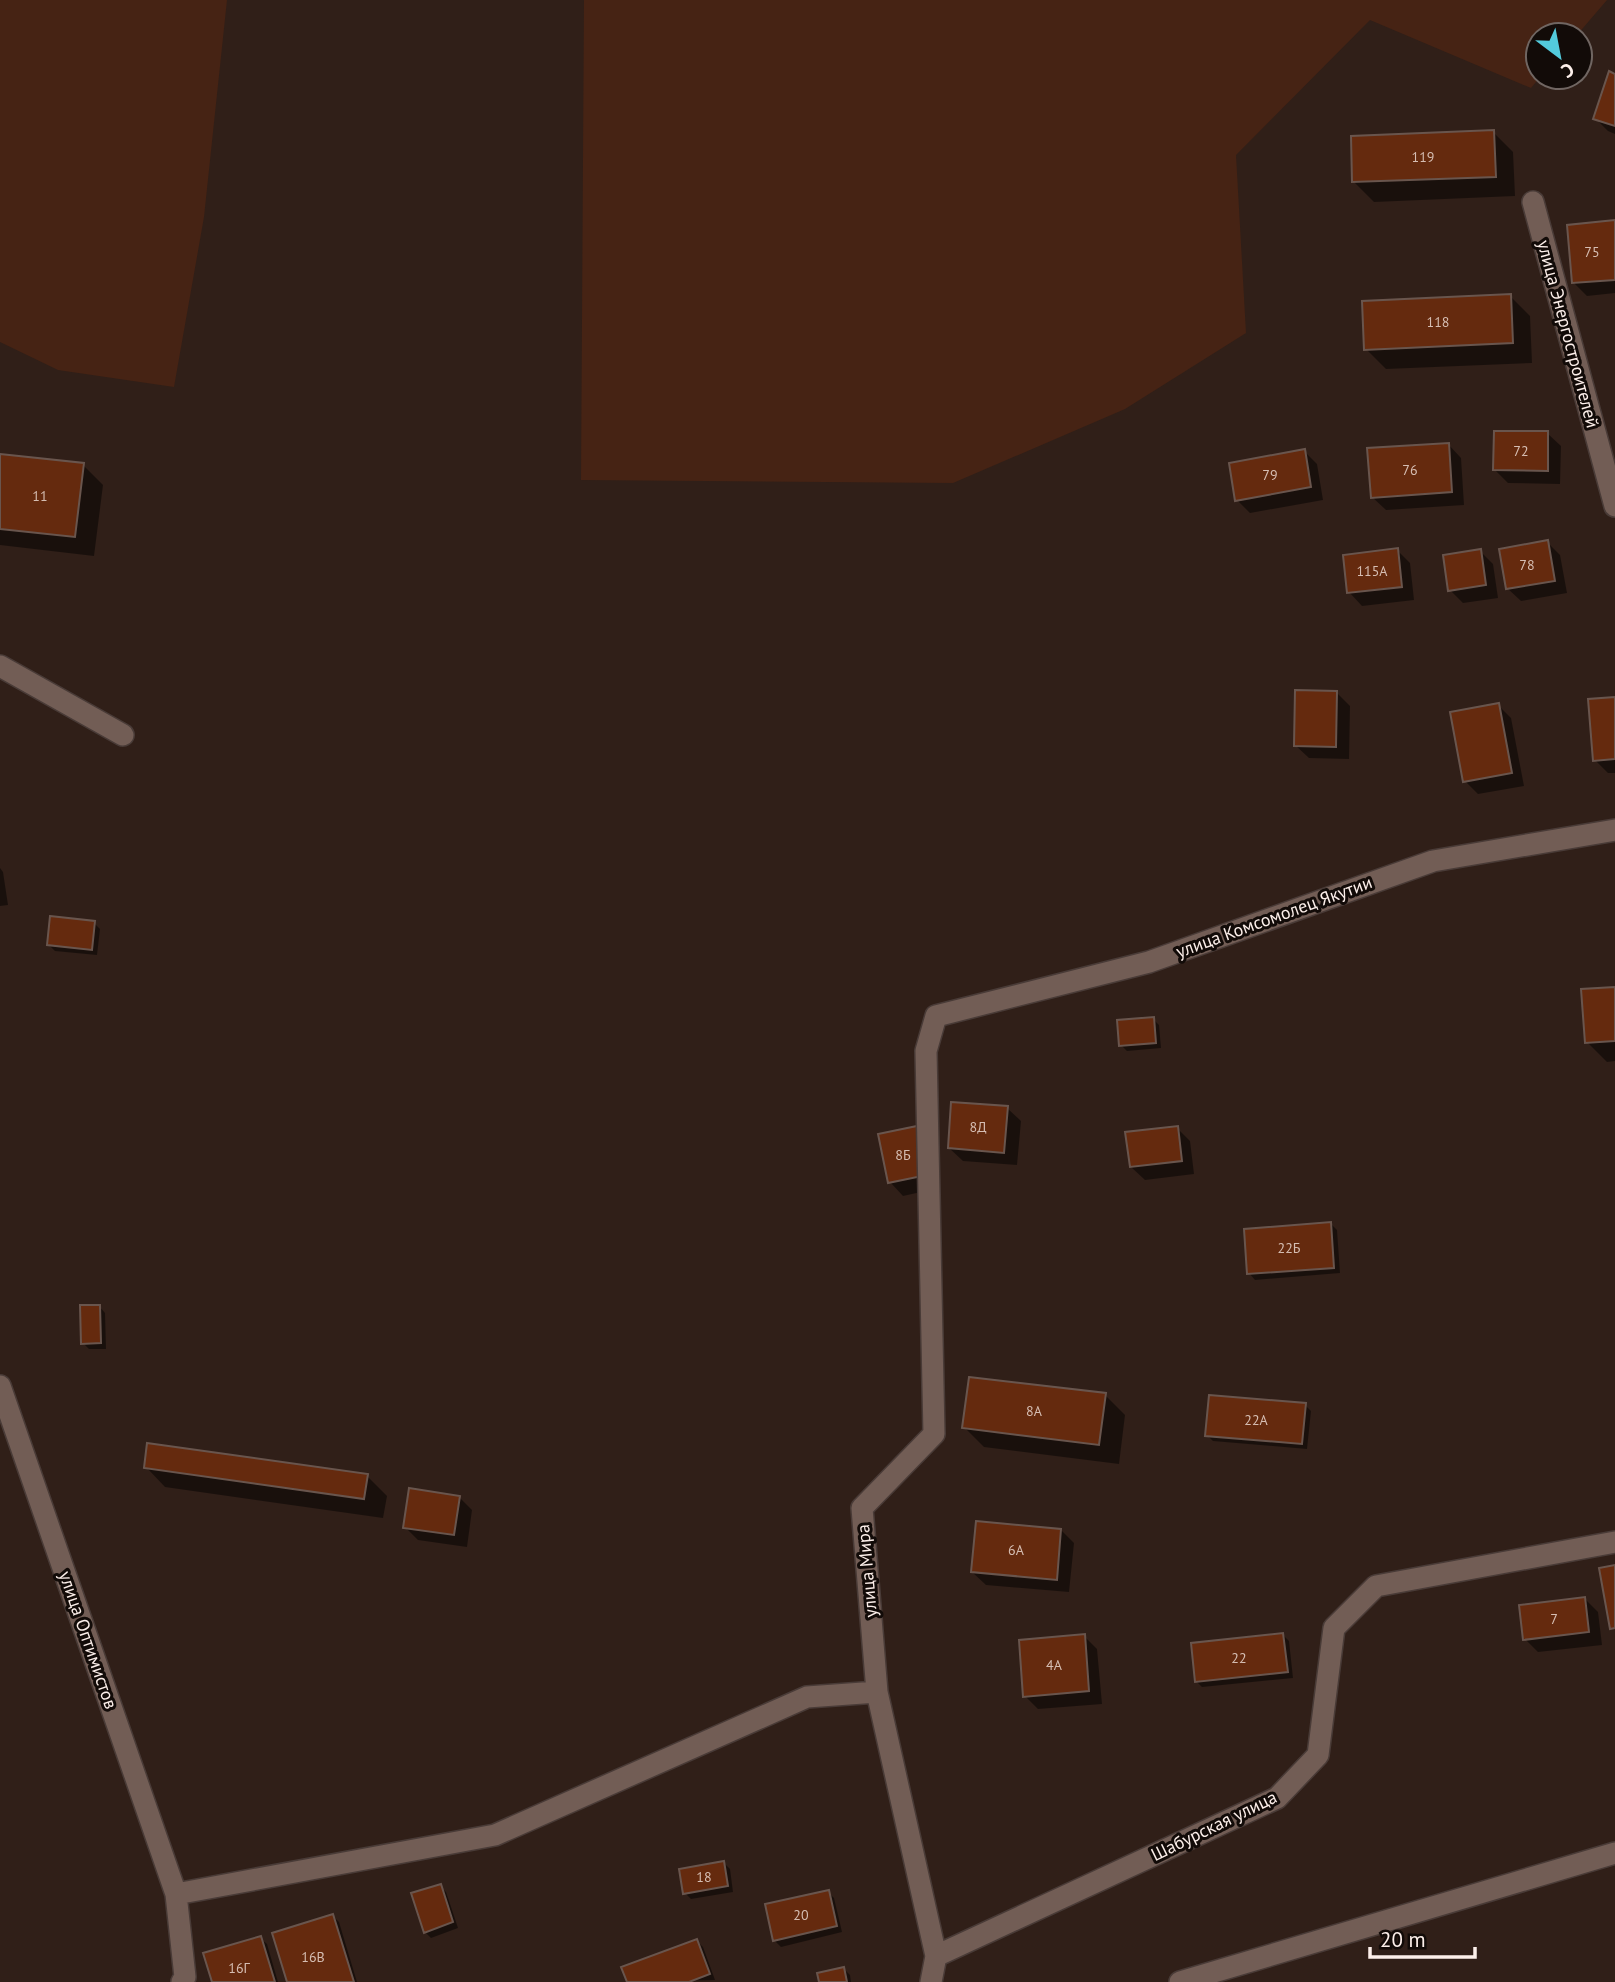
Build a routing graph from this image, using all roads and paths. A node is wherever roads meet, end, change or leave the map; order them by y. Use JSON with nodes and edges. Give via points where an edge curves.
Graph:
{"nodes":[{"id":1,"x":1533,"y":202,"type":"dead end"},
{"id":2,"x":1615,"y":506,"type":"edge"},
{"id":3,"x":0,"y":666,"type":"edge"},
{"id":4,"x":123,"y":735,"type":"dead end"},
{"id":5,"x":1615,"y":830,"type":"edge"},
{"id":6,"x":936,"y":1016,"type":"joint"},
{"id":7,"x":0,"y":1386,"type":"edge"},
{"id":8,"x":1615,"y":1542,"type":"edge"},
{"id":9,"x":877,"y":1692,"type":"junction"},
{"id":10,"x":1615,"y":1853,"type":"edge"},
{"id":11,"x":176,"y":1894,"type":"junction"},
{"id":12,"x":936,"y":1956,"type":"junction"},
{"id":13,"x":1212,"y":1978,"type":"edge"},
{"id":14,"x":182,"y":1982,"type":"edge"},
{"id":15,"x":931,"y":1982,"type":"edge"},
{"id":16,"x":1180,"y":1982,"type":"edge"}],
"edges":[{"from":1,"to":2,"type":"street","name":"улица Энергостроителей"},
{"from":3,"to":4,"type":"street"},
{"from":5,"to":6,"type":"street","name":"улица Комсомолец Якутии","via":[[1433,861],[1149,962]]},
{"from":6,"to":9,"type":"street","name":"улица Мира","via":[[926,1051],[934,1434],[862,1508]]},
{"from":7,"to":11,"type":"street","name":"улица Оптимистов"},
{"from":8,"to":12,"type":"street","name":"Шабурская улица","via":[[1376,1586],[1334,1628],[1318,1755],[1278,1798]]},
{"from":9,"to":11,"type":"street","via":[[807,1697],[495,1835]]},
{"from":9,"to":12,"type":"street","name":"улица Мира"},
{"from":10,"to":13,"type":"street"},
{"from":11,"to":14,"type":"street","name":"улица Оптимистов"},
{"from":12,"to":15,"type":"street","name":"улица Мира"},
{"from":13,"to":16,"type":"street"}]}
